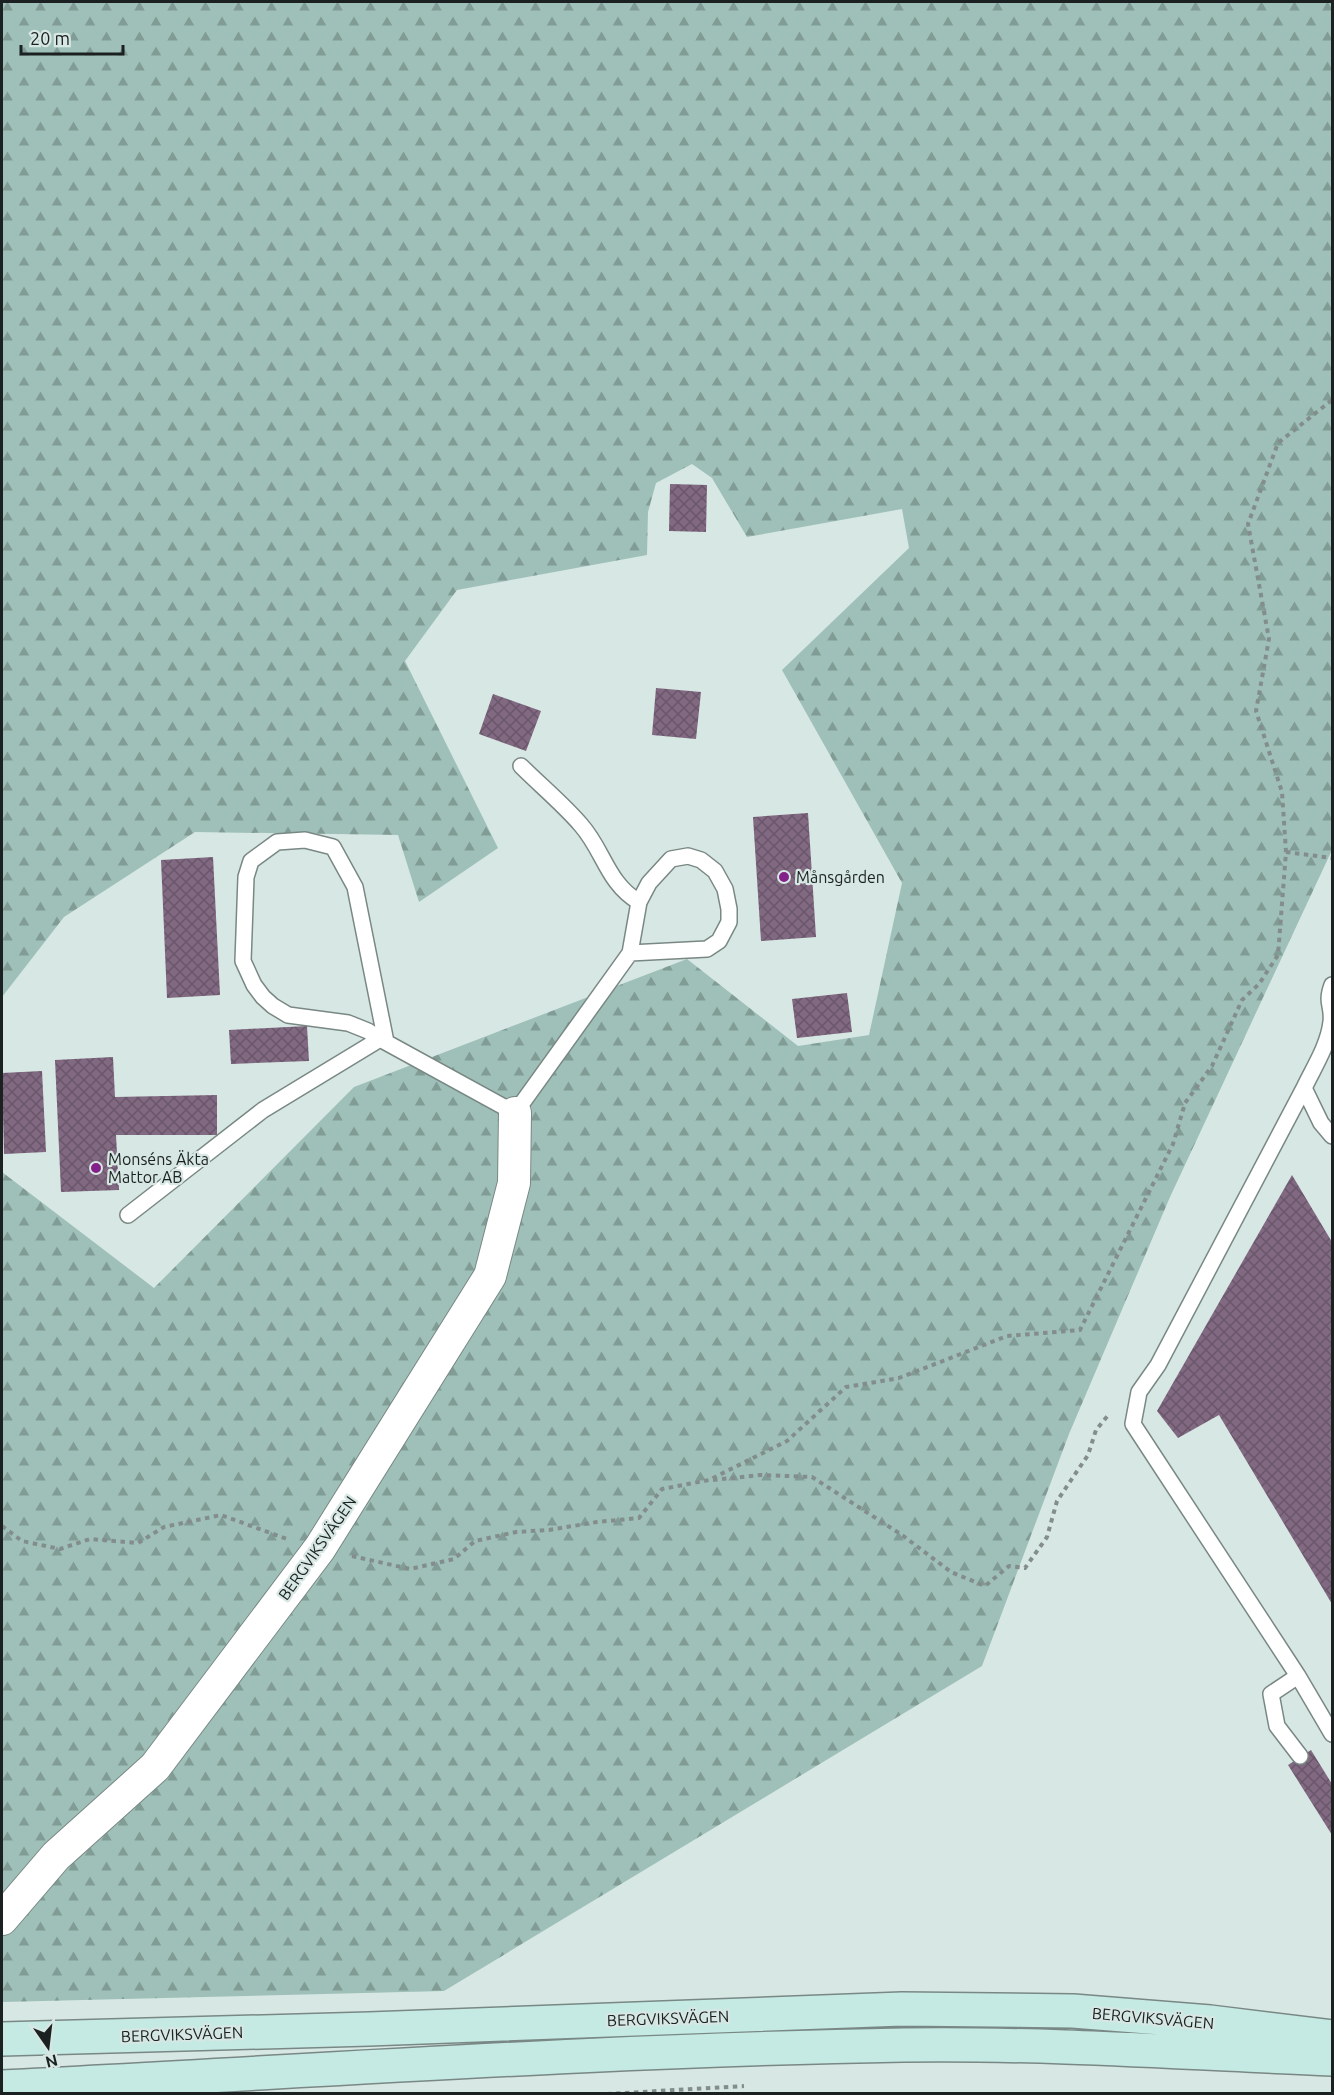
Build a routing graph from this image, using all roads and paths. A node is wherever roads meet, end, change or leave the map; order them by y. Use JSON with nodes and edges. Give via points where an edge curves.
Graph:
{"nodes":[{"id":1,"x":1332,"y":400,"type":"edge"},
{"id":2,"x":521,"y":766,"type":"dead end"},
{"id":3,"x":1286,"y":852,"type":"junction"},
{"id":4,"x":1332,"y":858,"type":"edge"},
{"id":5,"x":639,"y":902,"type":"junction"},
{"id":6,"x":630,"y":953,"type":"junction"},
{"id":7,"x":1332,"y":985,"type":"edge"},
{"id":8,"x":383,"y":1041,"type":"junction"},
{"id":9,"x":1304,"y":1088,"type":"junction"},
{"id":10,"x":515,"y":1113,"type":"junction"},
{"id":11,"x":1332,"y":1136,"type":"edge"},
{"id":12,"x":128,"y":1215,"type":"dead end"},
{"id":13,"x":1139,"y":1392,"type":"junction"},
{"id":14,"x":709,"y":1480,"type":"junction"},
{"id":15,"x":2,"y":1526,"type":"edge"},
{"id":16,"x":320,"y":1548,"type":"junction"},
{"id":17,"x":1298,"y":1676,"type":"junction"},
{"id":18,"x":1332,"y":1734,"type":"edge"},
{"id":19,"x":1300,"y":1756,"type":"dead end"},
{"id":20,"x":2,"y":1919,"type":"edge"},
{"id":21,"x":1210,"y":2022,"type":"junction"},
{"id":22,"x":1332,"y":2022,"type":"edge"},
{"id":23,"x":1332,"y":2037,"type":"edge"},
{"id":24,"x":2,"y":2039,"type":"edge"},
{"id":25,"x":1332,"y":2059,"type":"edge"},
{"id":26,"x":745,"y":2086,"type":"dead end"},
{"id":27,"x":2,"y":2087,"type":"edge"},
{"id":28,"x":607,"y":2094,"type":"edge"}],
"edges":[{"from":1,"to":3,"type":"path","via":[[1278,443],[1248,524],[1269,639],[1256,711],[1282,792]]},
{"from":2,"to":5,"type":"lane","via":[[582,826],[613,879]]},
{"from":3,"to":4,"type":"path"},
{"from":3,"to":14,"type":"path","via":[[1278,955],[1242,1000],[1212,1066],[1185,1103],[1173,1144],[1080,1330],[1007,1336],[899,1378],[846,1387],[787,1441]]},
{"from":5,"to":6,"type":"lane"},
{"from":5,"to":6,"type":"lane","via":[[649,883],[671,859],[688,856],[715,871],[725,889],[729,922],[719,941],[707,949]]},
{"from":6,"to":10,"type":"lane"},
{"from":7,"to":9,"type":"lane","via":[[1326,1043]]},
{"from":8,"to":8,"type":"lane","via":[[348,1023],[288,1015],[273,1006],[254,985],[243,961],[246,877],[251,861],[277,842],[305,840],[333,847],[343,861],[355,887]]},
{"from":8,"to":10,"type":"lane"},
{"from":8,"to":12,"type":"lane","via":[[263,1110]]},
{"from":9,"to":11,"type":"lane"},
{"from":9,"to":13,"type":"lane"},
{"from":10,"to":16,"type":"street","name":"BERGVIKSVÄGEN","via":[[514,1183],[490,1276]]},
{"from":13,"to":14,"type":"path","via":[[1120,1401],[1096,1430],[1088,1455],[1057,1501],[1047,1537],[1025,1568],[1009,1566],[985,1586],[951,1572],[903,1535],[812,1478],[760,1475]]},
{"from":13,"to":17,"type":"lane","via":[[1133,1424]]},
{"from":14,"to":16,"type":"path","via":[[662,1489],[639,1518],[505,1534],[475,1541],[454,1559],[410,1569]]},
{"from":15,"to":16,"type":"path","via":[[22,1541],[60,1549],[90,1539],[138,1543],[164,1527],[221,1515]]},
{"from":16,"to":20,"type":"street","name":"BERGVIKSVÄGEN","via":[[155,1767],[56,1856]]},
{"from":17,"to":18,"type":"lane"},
{"from":17,"to":19,"type":"lane","via":[[1271,1694],[1277,1726]]},
{"from":21,"to":22,"type":"street"},
{"from":21,"to":23,"type":"street","name":"BERGVIKSVÄGEN"},
{"from":21,"to":24,"type":"street","name":"BERGVIKSVÄGEN","via":[[1073,2011],[902,2009]]},
{"from":25,"to":27,"type":"street","name":"BERGVIKSVÄGEN","via":[[1072,2048],[712,2049]]},
{"from":26,"to":28,"type":"path"}]}
